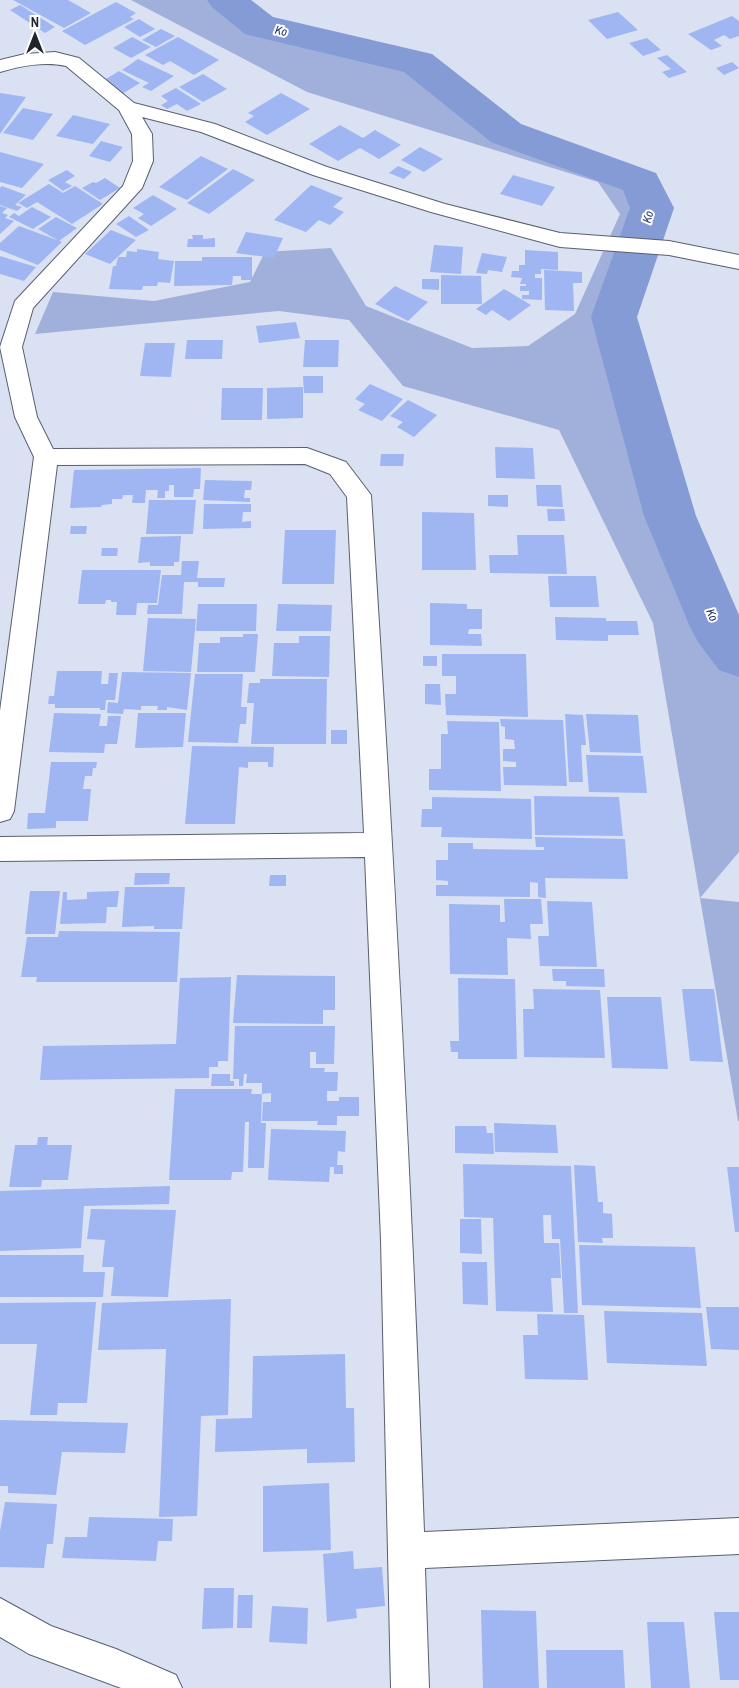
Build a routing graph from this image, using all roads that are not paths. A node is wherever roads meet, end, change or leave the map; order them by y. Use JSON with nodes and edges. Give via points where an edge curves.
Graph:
{"nodes":[{"id":1,"x":0,"y":66,"type":"edge"},
{"id":2,"x":127,"y":107,"type":"junction"},
{"id":3,"x":739,"y":262,"type":"edge"},
{"id":4,"x":46,"y":457,"type":"junction"},
{"id":5,"x":0,"y":811,"type":"edge"},
{"id":6,"x":380,"y":845,"type":"junction"},
{"id":7,"x":0,"y":849,"type":"edge"},
{"id":8,"x":739,"y":1536,"type":"edge"},
{"id":9,"x":407,"y":1551,"type":"junction"},
{"id":10,"x":0,"y":1616,"type":"edge"},
{"id":11,"x":163,"y":1688,"type":"edge"},
{"id":12,"x":410,"y":1688,"type":"edge"}],
"edges":[{"from":1,"to":2,"type":"street","via":[[54,58],[72,62]]},
{"from":2,"to":3,"type":"street","via":[[208,128],[320,171],[438,208],[560,240],[669,248]]},
{"from":2,"to":4,"type":"street","via":[[142,134],[144,161],[132,188],[23,306],[11,347],[26,417]]},
{"from":4,"to":5,"type":"street"},
{"from":4,"to":6,"type":"street","via":[[307,456],[338,468],[359,495]]},
{"from":6,"to":7,"type":"street"},
{"from":6,"to":9,"type":"street"},
{"from":8,"to":9,"type":"street"},
{"from":9,"to":12,"type":"street"},
{"from":10,"to":11,"type":"street","via":[[42,1641],[116,1667]]}]}
